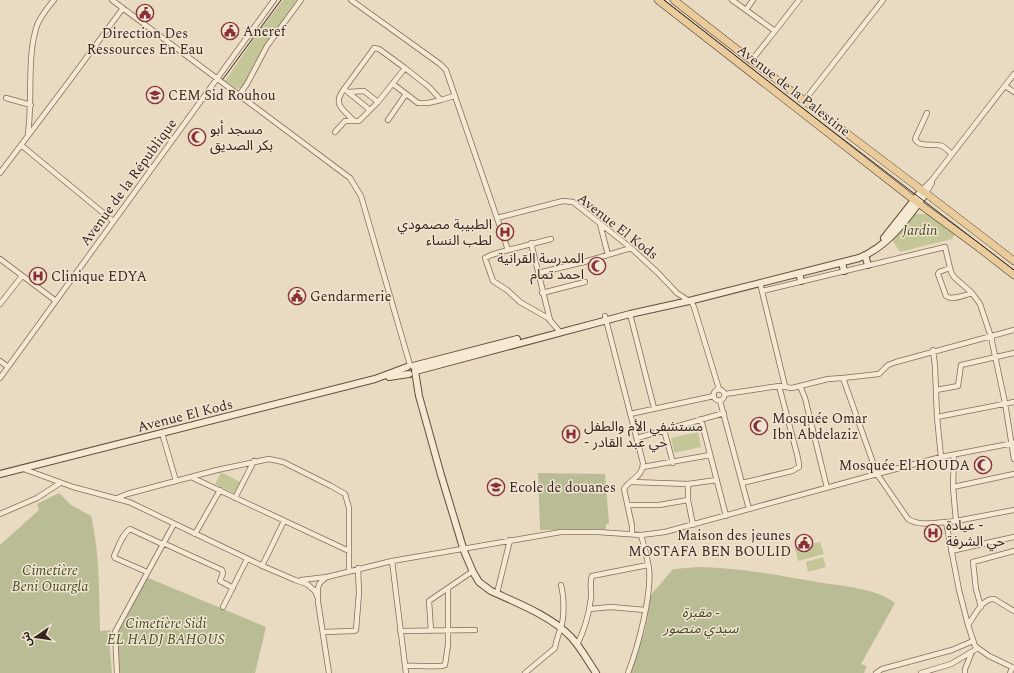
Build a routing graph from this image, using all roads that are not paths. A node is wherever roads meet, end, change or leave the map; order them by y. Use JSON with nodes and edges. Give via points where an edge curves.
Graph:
{"nodes":[{"id":1,"x":54,"y":0,"type":"edge"},
{"id":2,"x":112,"y":0,"type":"edge"},
{"id":3,"x":274,"y":0,"type":"edge"},
{"id":4,"x":301,"y":0,"type":"edge"},
{"id":5,"x":352,"y":0,"type":"edge"},
{"id":6,"x":658,"y":0,"type":"edge"},
{"id":7,"x":674,"y":0,"type":"edge"},
{"id":8,"x":732,"y":0,"type":"edge"},
{"id":9,"x":753,"y":0,"type":"edge"},
{"id":10,"x":799,"y":0,"type":"edge"},
{"id":11,"x":883,"y":0,"type":"edge"},
{"id":12,"x":123,"y":8,"type":"junction"},
{"id":13,"x":746,"y":10,"type":"junction"},
{"id":14,"x":775,"y":32,"type":"junction"},
{"id":15,"x":751,"y":61,"type":"junction"},
{"id":16,"x":405,"y":68,"type":"junction"},
{"id":17,"x":1014,"y":74,"type":"edge"},
{"id":18,"x":217,"y":78,"type":"junction"},
{"id":19,"x":393,"y":84,"type":"junction"},
{"id":20,"x":1005,"y":86,"type":"junction"},
{"id":21,"x":344,"y":89,"type":"junction"},
{"id":22,"x":348,"y":92,"type":"junction"},
{"id":23,"x":1014,"y":92,"type":"edge"},
{"id":24,"x":406,"y":94,"type":"junction"},
{"id":25,"x":239,"y":95,"type":"junction"},
{"id":26,"x":454,"y":96,"type":"junction"},
{"id":27,"x":6,"y":98,"type":"dead end"},
{"id":28,"x":441,"y":100,"type":"junction"},
{"id":29,"x":804,"y":101,"type":"junction"},
{"id":30,"x":378,"y":102,"type":"junction"},
{"id":31,"x":31,"y":105,"type":"junction"},
{"id":32,"x":370,"y":110,"type":"junction"},
{"id":33,"x":926,"y":113,"type":"dead end"},
{"id":34,"x":354,"y":120,"type":"junction"},
{"id":35,"x":388,"y":120,"type":"dead end"},
{"id":36,"x":335,"y":132,"type":"dead end"},
{"id":37,"x":28,"y":135,"type":"junction"},
{"id":38,"x":21,"y":145,"type":"junction"},
{"id":39,"x":952,"y":154,"type":"junction"},
{"id":40,"x":0,"y":173,"type":"edge"},
{"id":41,"x":924,"y":191,"type":"junction"},
{"id":42,"x":916,"y":201,"type":"junction"},
{"id":43,"x":497,"y":218,"type":"junction"},
{"id":44,"x":114,"y":221,"type":"junction"},
{"id":45,"x":600,"y":224,"type":"junction"},
{"id":46,"x":551,"y":239,"type":"dead end"},
{"id":47,"x":531,"y":243,"type":"junction"},
{"id":48,"x":631,"y":248,"type":"junction"},
{"id":49,"x":508,"y":250,"type":"junction"},
{"id":50,"x":608,"y":255,"type":"junction"},
{"id":51,"x":865,"y":255,"type":"junction"},
{"id":52,"x":0,"y":260,"type":"edge"},
{"id":53,"x":1014,"y":261,"type":"edge"},
{"id":54,"x":842,"y":262,"type":"junction"},
{"id":55,"x":868,"y":265,"type":"junction"},
{"id":56,"x":950,"y":268,"type":"junction"},
{"id":57,"x":844,"y":271,"type":"junction"},
{"id":58,"x":538,"y":273,"type":"junction"},
{"id":59,"x":799,"y":273,"type":"junction"},
{"id":60,"x":1014,"y":275,"type":"edge"},
{"id":61,"x":22,"y":276,"type":"junction"},
{"id":62,"x":801,"y":281,"type":"junction"},
{"id":63,"x":585,"y":282,"type":"dead end"},
{"id":64,"x":760,"y":283,"type":"junction"},
{"id":65,"x":762,"y":291,"type":"junction"},
{"id":66,"x":972,"y":292,"type":"junction"},
{"id":67,"x":542,"y":293,"type":"junction"},
{"id":68,"x":687,"y":300,"type":"junction"},
{"id":69,"x":56,"y":301,"type":"junction"},
{"id":70,"x":0,"y":304,"type":"edge"},
{"id":71,"x":630,"y":314,"type":"junction"},
{"id":72,"x":606,"y":318,"type":"junction"},
{"id":73,"x":550,"y":320,"type":"junction"},
{"id":74,"x":559,"y":330,"type":"junction"},
{"id":75,"x":1014,"y":330,"type":"edge"},
{"id":76,"x":991,"y":337,"type":"junction"},
{"id":77,"x":933,"y":350,"type":"junction"},
{"id":78,"x":1014,"y":353,"type":"edge"},
{"id":79,"x":995,"y":358,"type":"junction"},
{"id":80,"x":0,"y":361,"type":"edge"},
{"id":81,"x":8,"y":367,"type":"junction"},
{"id":82,"x":411,"y":370,"type":"junction"},
{"id":83,"x":0,"y":378,"type":"edge"},
{"id":84,"x":843,"y":378,"type":"junction"},
{"id":85,"x":779,"y":386,"type":"junction"},
{"id":86,"x":785,"y":386,"type":"junction"},
{"id":87,"x":800,"y":386,"type":"junction"},
{"id":88,"x":718,"y":389,"type":"junction"},
{"id":89,"x":936,"y":390,"type":"junction"},
{"id":90,"x":725,"y":394,"type":"junction"},
{"id":91,"x":714,"y":396,"type":"junction"},
{"id":92,"x":720,"y":401,"type":"junction"},
{"id":93,"x":1014,"y":402,"type":"edge"},
{"id":94,"x":1005,"y":403,"type":"junction"},
{"id":95,"x":654,"y":408,"type":"junction"},
{"id":96,"x":724,"y":413,"type":"junction"},
{"id":97,"x":630,"y":414,"type":"junction"},
{"id":98,"x":937,"y":417,"type":"junction"},
{"id":99,"x":701,"y":419,"type":"junction"},
{"id":100,"x":664,"y":430,"type":"junction"},
{"id":101,"x":162,"y":433,"type":"junction"},
{"id":102,"x":637,"y":438,"type":"junction"},
{"id":103,"x":1013,"y":443,"type":"edge"},
{"id":104,"x":710,"y":455,"type":"junction"},
{"id":105,"x":954,"y":455,"type":"junction"},
{"id":106,"x":941,"y":456,"type":"junction"},
{"id":107,"x":1014,"y":460,"type":"edge"},
{"id":108,"x":254,"y":461,"type":"junction"},
{"id":109,"x":673,"y":463,"type":"junction"},
{"id":110,"x":643,"y":467,"type":"junction"},
{"id":111,"x":21,"y":468,"type":"junction"},
{"id":112,"x":0,"y":474,"type":"edge"},
{"id":113,"x":877,"y":474,"type":"junction"},
{"id":114,"x":1014,"y":474,"type":"edge"},
{"id":115,"x":191,"y":477,"type":"junction"},
{"id":116,"x":717,"y":480,"type":"junction"},
{"id":117,"x":176,"y":481,"type":"junction"},
{"id":118,"x":632,"y":482,"type":"junction"},
{"id":119,"x":60,"y":483,"type":"junction"},
{"id":120,"x":742,"y":483,"type":"junction"},
{"id":121,"x":688,"y":484,"type":"junction"},
{"id":122,"x":953,"y":487,"type":"junction"},
{"id":123,"x":827,"y":488,"type":"junction"},
{"id":124,"x":220,"y":490,"type":"junction"},
{"id":125,"x":117,"y":498,"type":"junction"},
{"id":126,"x":235,"y":498,"type":"junction"},
{"id":127,"x":688,"y":500,"type":"junction"},
{"id":128,"x":628,"y":505,"type":"junction"},
{"id":129,"x":749,"y":509,"type":"junction"},
{"id":130,"x":1014,"y":510,"type":"edge"},
{"id":131,"x":0,"y":514,"type":"edge"},
{"id":132,"x":726,"y":516,"type":"junction"},
{"id":133,"x":284,"y":521,"type":"junction"},
{"id":134,"x":956,"y":521,"type":"junction"},
{"id":135,"x":946,"y":522,"type":"junction"},
{"id":136,"x":174,"y":524,"type":"junction"},
{"id":137,"x":693,"y":525,"type":"junction"},
{"id":138,"x":195,"y":534,"type":"junction"},
{"id":139,"x":632,"y":534,"type":"junction"},
{"id":140,"x":641,"y":534,"type":"junction"},
{"id":141,"x":1014,"y":537,"type":"edge"},
{"id":142,"x":510,"y":540,"type":"junction"},
{"id":143,"x":162,"y":544,"type":"junction"},
{"id":144,"x":463,"y":548,"type":"junction"},
{"id":145,"x":349,"y":551,"type":"junction"},
{"id":146,"x":951,"y":551,"type":"junction"},
{"id":147,"x":1014,"y":551,"type":"edge"},
{"id":148,"x":247,"y":559,"type":"junction"},
{"id":149,"x":392,"y":561,"type":"junction"},
{"id":150,"x":648,"y":565,"type":"junction"},
{"id":151,"x":262,"y":566,"type":"junction"},
{"id":152,"x":358,"y":568,"type":"junction"},
{"id":153,"x":349,"y":570,"type":"junction"},
{"id":154,"x":473,"y":571,"type":"junction"},
{"id":155,"x":147,"y":572,"type":"junction"},
{"id":156,"x":327,"y":577,"type":"junction"},
{"id":157,"x":295,"y":580,"type":"junction"},
{"id":158,"x":561,"y":585,"type":"dead end"},
{"id":159,"x":233,"y":588,"type":"junction"},
{"id":160,"x":448,"y":588,"type":"junction"},
{"id":161,"x":497,"y":594,"type":"junction"},
{"id":162,"x":318,"y":598,"type":"junction"},
{"id":163,"x":223,"y":607,"type":"dead end"},
{"id":164,"x":981,"y":607,"type":"junction"},
{"id":165,"x":589,"y":609,"type":"junction"},
{"id":166,"x":645,"y":610,"type":"junction"},
{"id":167,"x":1014,"y":611,"type":"edge"},
{"id":168,"x":968,"y":625,"type":"junction"},
{"id":169,"x":561,"y":629,"type":"junction"},
{"id":170,"x":449,"y":630,"type":"junction"},
{"id":171,"x":476,"y":630,"type":"dead end"},
{"id":172,"x":400,"y":631,"type":"junction"},
{"id":173,"x":431,"y":631,"type":"junction"},
{"id":174,"x":323,"y":632,"type":"junction"},
{"id":175,"x":973,"y":641,"type":"junction"},
{"id":176,"x":577,"y":645,"type":"junction"},
{"id":177,"x":978,"y":648,"type":"junction"},
{"id":178,"x":973,"y":652,"type":"junction"},
{"id":179,"x":405,"y":666,"type":"junction"},
{"id":180,"x":1013,"y":668,"type":"edge"},
{"id":181,"x":117,"y":673,"type":"edge"},
{"id":182,"x":329,"y":673,"type":"edge"},
{"id":183,"x":406,"y":673,"type":"edge"},
{"id":184,"x":525,"y":673,"type":"edge"},
{"id":185,"x":596,"y":673,"type":"edge"},
{"id":186,"x":628,"y":673,"type":"edge"},
{"id":187,"x":876,"y":673,"type":"edge"},
{"id":188,"x":921,"y":673,"type":"edge"},
{"id":189,"x":965,"y":673,"type":"edge"},
{"id":190,"x":1010,"y":673,"type":"edge"}],
"edges":[{"from":1,"to":31,"type":"street","via":[[37,28],[32,52]]},
{"from":2,"to":12,"type":"street"},
{"from":3,"to":18,"type":"street","name":"Avenue de la République"},
{"from":4,"to":25,"type":"street","via":[[267,46]]},
{"from":5,"to":26,"type":"street","via":[[440,64],[448,74]]},
{"from":6,"to":42,"type":"main road","name":"Avenue de la Palestine"},
{"from":7,"to":15,"type":"main road"},
{"from":8,"to":13,"type":"street"},
{"from":9,"to":13,"type":"street"},
{"from":10,"to":14,"type":"street"},
{"from":11,"to":29,"type":"street"},
{"from":12,"to":18,"type":"street"},
{"from":12,"to":37,"type":"street"},
{"from":13,"to":14,"type":"street"},
{"from":14,"to":15,"type":"street"},
{"from":15,"to":29,"type":"main road"},
{"from":16,"to":19,"type":"street"},
{"from":16,"to":21,"type":"street","via":[[374,48]]},
{"from":16,"to":28,"type":"street"},
{"from":17,"to":20,"type":"street"},
{"from":18,"to":25,"type":"street"},
{"from":18,"to":44,"type":"street","name":"Avenue de la République"},
{"from":19,"to":24,"type":"street"},
{"from":19,"to":30,"type":"street"},
{"from":20,"to":23,"type":"street"},
{"from":20,"to":39,"type":"street"},
{"from":21,"to":22,"type":"street"},
{"from":21,"to":34,"type":"street","via":[[339,95],[339,106]]},
{"from":22,"to":30,"type":"street","via":[[364,91]]},
{"from":22,"to":32,"type":"street"},
{"from":24,"to":28,"type":"street","via":[[418,103]]},
{"from":24,"to":35,"type":"street"},
{"from":25,"to":82,"type":"street","via":[[354,183],[361,196]]},
{"from":26,"to":28,"type":"street"},
{"from":26,"to":43,"type":"street"},
{"from":27,"to":31,"type":"street"},
{"from":29,"to":41,"type":"main road"},
{"from":30,"to":32,"type":"street"},
{"from":31,"to":37,"type":"street"},
{"from":32,"to":34,"type":"street","via":[[359,120]]},
{"from":33,"to":39,"type":"street","via":[[915,139],[920,144],[941,146]]},
{"from":34,"to":36,"type":"street","via":[[345,121]]},
{"from":37,"to":38,"type":"street"},
{"from":38,"to":40,"type":"street"},
{"from":38,"to":44,"type":"street"},
{"from":39,"to":41,"type":"street","via":[[932,180],[932,184]]},
{"from":41,"to":42,"type":"main road"},
{"from":41,"to":53,"type":"main road"},
{"from":42,"to":51,"type":"main road","via":[[887,241]]},
{"from":42,"to":60,"type":"main road","name":"Avenue de la Palestine"},
{"from":42,"to":68,"type":"main road","via":[[888,234],[865,251]]},
{"from":43,"to":45,"type":"street","name":"Avenue El Kods","via":[[567,201],[572,202]]},
{"from":43,"to":49,"type":"street"},
{"from":44,"to":69,"type":"street","name":"Avenue de la République"},
{"from":45,"to":48,"type":"street","name":"Avenue El Kods"},
{"from":45,"to":50,"type":"street"},
{"from":46,"to":47,"type":"street"},
{"from":47,"to":49,"type":"street"},
{"from":47,"to":58,"type":"street"},
{"from":48,"to":50,"type":"street"},
{"from":48,"to":68,"type":"street","name":"Avenue El Kods"},
{"from":49,"to":73,"type":"street","via":[[485,258],[492,279],[520,302]]},
{"from":50,"to":58,"type":"street"},
{"from":51,"to":54,"type":"main road"},
{"from":51,"to":55,"type":"main road"},
{"from":52,"to":61,"type":"street"},
{"from":54,"to":57,"type":"main road"},
{"from":54,"to":59,"type":"main road"},
{"from":55,"to":56,"type":"street","via":[[943,246],[946,248]]},
{"from":55,"to":57,"type":"street"},
{"from":56,"to":66,"type":"street","via":[[954,277]]},
{"from":56,"to":66,"type":"street","via":[[938,274],[946,296],[952,298]]},
{"from":57,"to":62,"type":"street"},
{"from":58,"to":67,"type":"street"},
{"from":59,"to":62,"type":"main road"},
{"from":59,"to":64,"type":"main road"},
{"from":61,"to":69,"type":"street"},
{"from":61,"to":70,"type":"street"},
{"from":62,"to":65,"type":"street"},
{"from":63,"to":67,"type":"street"},
{"from":64,"to":65,"type":"street"},
{"from":64,"to":68,"type":"main road"},
{"from":65,"to":86,"type":"street"},
{"from":66,"to":76,"type":"street","via":[[980,304]]},
{"from":67,"to":73,"type":"street"},
{"from":68,"to":71,"type":"main road","name":"Avenue El Kods"},
{"from":68,"to":72,"type":"main road","name":"Avenue El Kods"},
{"from":68,"to":88,"type":"street","via":[[694,307]]},
{"from":69,"to":81,"type":"street","name":"Avenue de la République"},
{"from":71,"to":72,"type":"main road","name":"Avenue El Kods"},
{"from":71,"to":95,"type":"street"},
{"from":72,"to":74,"type":"main road","name":"Avenue El Kods"},
{"from":72,"to":97,"type":"street"},
{"from":73,"to":74,"type":"street"},
{"from":74,"to":82,"type":"main road","name":"Avenue El Kods"},
{"from":75,"to":76,"type":"street"},
{"from":76,"to":77,"type":"street"},
{"from":76,"to":79,"type":"street"},
{"from":77,"to":84,"type":"street","via":[[892,363],[879,374]]},
{"from":77,"to":89,"type":"street"},
{"from":78,"to":79,"type":"street"},
{"from":79,"to":89,"type":"street","via":[[961,365],[958,386]]},
{"from":79,"to":94,"type":"street"},
{"from":80,"to":81,"type":"street"},
{"from":81,"to":83,"type":"street","name":"Avenue de la République"},
{"from":82,"to":101,"type":"main road","name":"Avenue El Kods"},
{"from":82,"to":144,"type":"main road"},
{"from":84,"to":87,"type":"street"},
{"from":84,"to":113,"type":"street"},
{"from":85,"to":86,"type":"street"},
{"from":85,"to":90,"type":"street"},
{"from":85,"to":120,"type":"street","via":[[799,467]]},
{"from":86,"to":87,"type":"street"},
{"from":87,"to":123,"type":"street"},
{"from":88,"to":90,"type":"street"},
{"from":88,"to":91,"type":"street"},
{"from":89,"to":98,"type":"street"},
{"from":90,"to":92,"type":"street"},
{"from":91,"to":92,"type":"street"},
{"from":91,"to":95,"type":"street"},
{"from":92,"to":96,"type":"street"},
{"from":93,"to":94,"type":"street"},
{"from":94,"to":98,"type":"street"},
{"from":94,"to":103,"type":"street"},
{"from":95,"to":97,"type":"street"},
{"from":96,"to":99,"type":"street"},
{"from":96,"to":120,"type":"street"},
{"from":97,"to":102,"type":"street"},
{"from":98,"to":106,"type":"street"},
{"from":99,"to":100,"type":"street"},
{"from":99,"to":104,"type":"street"},
{"from":100,"to":102,"type":"street"},
{"from":100,"to":109,"type":"street"},
{"from":101,"to":111,"type":"main road","name":"Avenue El Kods"},
{"from":101,"to":117,"type":"street"},
{"from":102,"to":110,"type":"street"},
{"from":103,"to":105,"type":"street"},
{"from":103,"to":107,"type":"street"},
{"from":104,"to":109,"type":"street"},
{"from":104,"to":116,"type":"street"},
{"from":105,"to":106,"type":"street"},
{"from":105,"to":122,"type":"street"},
{"from":106,"to":113,"type":"street"},
{"from":108,"to":115,"type":"street"},
{"from":108,"to":126,"type":"street"},
{"from":108,"to":145,"type":"street","via":[[269,459],[283,462],[343,492],[349,508]]},
{"from":109,"to":110,"type":"street"},
{"from":110,"to":118,"type":"street"},
{"from":111,"to":112,"type":"main road","name":"Avenue El Kods"},
{"from":111,"to":119,"type":"street"},
{"from":113,"to":123,"type":"street"},
{"from":113,"to":135,"type":"street","via":[[908,519],[921,523]]},
{"from":114,"to":122,"type":"street"},
{"from":115,"to":117,"type":"street"},
{"from":115,"to":124,"type":"street"},
{"from":116,"to":121,"type":"street"},
{"from":116,"to":132,"type":"street"},
{"from":117,"to":125,"type":"street"},
{"from":118,"to":121,"type":"street"},
{"from":118,"to":128,"type":"street","via":[[624,489]]},
{"from":119,"to":125,"type":"street"},
{"from":119,"to":131,"type":"street","via":[[37,498]]},
{"from":120,"to":129,"type":"street"},
{"from":121,"to":127,"type":"street"},
{"from":122,"to":134,"type":"street"},
{"from":123,"to":129,"type":"street"},
{"from":124,"to":126,"type":"street"},
{"from":124,"to":138,"type":"street"},
{"from":125,"to":136,"type":"street"},
{"from":126,"to":133,"type":"street"},
{"from":127,"to":128,"type":"street","via":[[659,505]]},
{"from":127,"to":137,"type":"street"},
{"from":128,"to":139,"type":"street"},
{"from":129,"to":132,"type":"street"},
{"from":130,"to":134,"type":"street"},
{"from":132,"to":137,"type":"street"},
{"from":133,"to":145,"type":"street"},
{"from":133,"to":151,"type":"street"},
{"from":134,"to":135,"type":"street"},
{"from":135,"to":146,"type":"street"},
{"from":136,"to":138,"type":"street"},
{"from":136,"to":143,"type":"street"},
{"from":137,"to":140,"type":"street","via":[[665,532]]},
{"from":138,"to":148,"type":"street"},
{"from":139,"to":140,"type":"street"},
{"from":139,"to":142,"type":"street","via":[[561,532]]},
{"from":140,"to":150,"type":"street"},
{"from":141,"to":146,"type":"street"},
{"from":142,"to":144,"type":"street"},
{"from":142,"to":161,"type":"street"},
{"from":143,"to":155,"type":"street"},
{"from":143,"to":155,"type":"street","via":[[130,529],[124,535],[115,558]]},
{"from":143,"to":159,"type":"street","via":[[222,570],[220,582]]},
{"from":144,"to":149,"type":"street"},
{"from":144,"to":154,"type":"main road"},
{"from":145,"to":153,"type":"street"},
{"from":146,"to":168,"type":"street"},
{"from":147,"to":164,"type":"street","via":[[973,562]]},
{"from":148,"to":151,"type":"street"},
{"from":148,"to":159,"type":"street"},
{"from":149,"to":152,"type":"street"},
{"from":149,"to":172,"type":"street"},
{"from":150,"to":165,"type":"street","via":[[592,576]]},
{"from":150,"to":166,"type":"street","via":[[649,581]]},
{"from":151,"to":157,"type":"street"},
{"from":152,"to":153,"type":"street"},
{"from":152,"to":174,"type":"street","via":[[356,630]]},
{"from":153,"to":156,"type":"street"},
{"from":154,"to":160,"type":"street"},
{"from":154,"to":161,"type":"main road","via":[[479,582]]},
{"from":155,"to":181,"type":"street","via":[[115,632]]},
{"from":156,"to":157,"type":"street"},
{"from":156,"to":162,"type":"street","via":[[319,584]]},
{"from":157,"to":162,"type":"street","via":[[310,585]]},
{"from":158,"to":169,"type":"street","via":[[564,598]]},
{"from":159,"to":163,"type":"street"},
{"from":160,"to":170,"type":"street"},
{"from":160,"to":173,"type":"street","via":[[429,601]]},
{"from":161,"to":169,"type":"main road"},
{"from":162,"to":174,"type":"street"},
{"from":164,"to":167,"type":"street","via":[[990,599]]},
{"from":164,"to":168,"type":"street"},
{"from":165,"to":166,"type":"street","via":[[611,607]]},
{"from":165,"to":176,"type":"street"},
{"from":166,"to":186,"type":"street"},
{"from":168,"to":175,"type":"street"},
{"from":169,"to":176,"type":"main road"},
{"from":169,"to":184,"type":"street","via":[[554,650]]},
{"from":170,"to":171,"type":"street"},
{"from":170,"to":173,"type":"street"},
{"from":170,"to":179,"type":"street","via":[[444,666]]},
{"from":172,"to":173,"type":"street"},
{"from":172,"to":179,"type":"street"},
{"from":174,"to":182,"type":"street"},
{"from":175,"to":177,"type":"street"},
{"from":175,"to":187,"type":"street"},
{"from":176,"to":185,"type":"main road"},
{"from":177,"to":178,"type":"street"},
{"from":177,"to":180,"type":"street"},
{"from":178,"to":188,"type":"street","via":[[951,664]]},
{"from":178,"to":189,"type":"street"},
{"from":179,"to":183,"type":"street"},
{"from":180,"to":190,"type":"street"}]}
